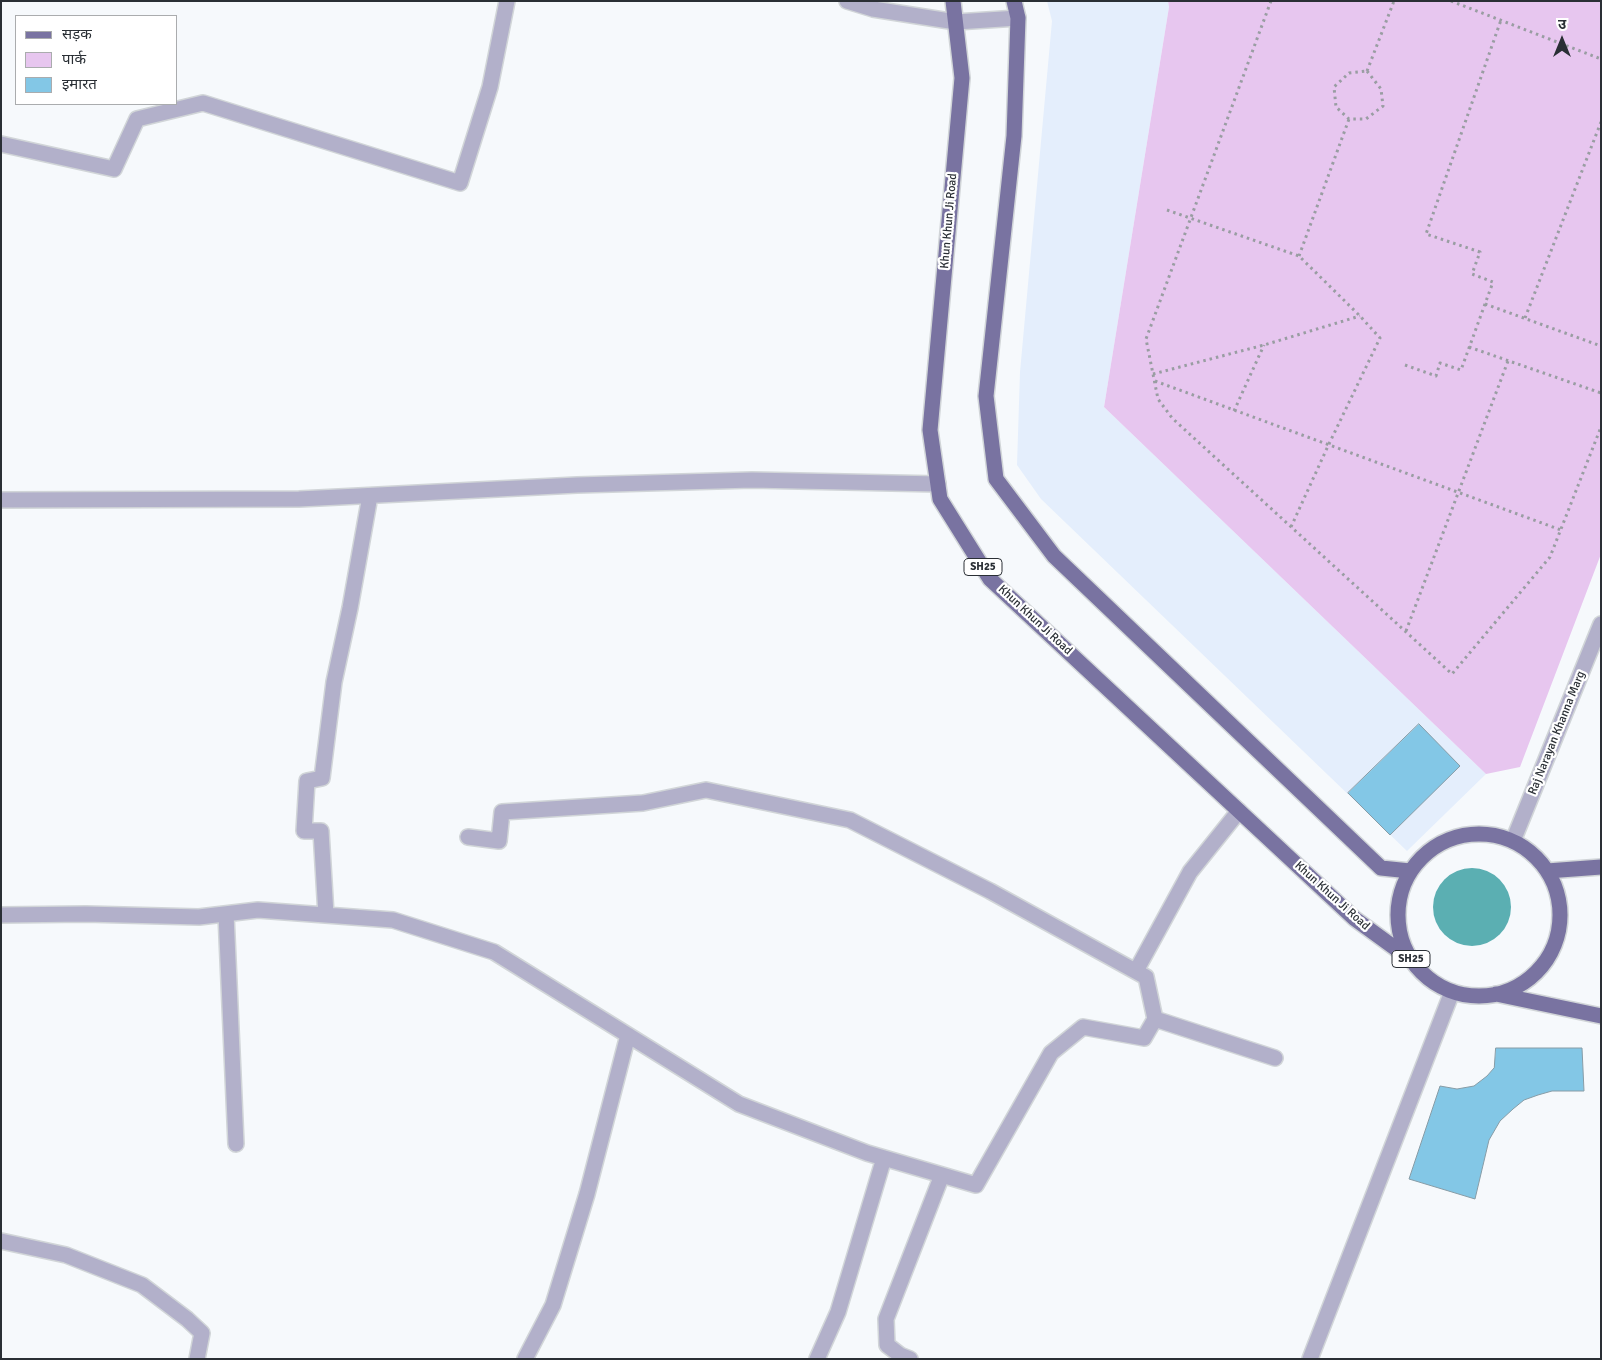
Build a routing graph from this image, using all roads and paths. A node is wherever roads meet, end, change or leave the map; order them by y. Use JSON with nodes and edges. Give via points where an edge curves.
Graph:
{"nodes":[{"id":1,"x":507,"y":1,"type":"edge"},
{"id":2,"x":847,"y":1,"type":"edge"},
{"id":3,"x":953,"y":1,"type":"edge"},
{"id":4,"x":1014,"y":1,"type":"edge"},
{"id":5,"x":1271,"y":1,"type":"edge"},
{"id":6,"x":1394,"y":1,"type":"edge"},
{"id":7,"x":1451,"y":1,"type":"edge"},
{"id":8,"x":1018,"y":18,"type":"junction"},
{"id":9,"x":1501,"y":20,"type":"junction"},
{"id":10,"x":956,"y":22,"type":"junction"},
{"id":11,"x":1601,"y":59,"type":"edge"},
{"id":12,"x":1367,"y":71,"type":"junction"},
{"id":13,"x":1349,"y":119,"type":"junction"},
{"id":14,"x":1601,"y":122,"type":"edge"},
{"id":15,"x":1,"y":144,"type":"edge"},
{"id":16,"x":1167,"y":210,"type":"dead end"},
{"id":17,"x":1191,"y":219,"type":"junction"},
{"id":18,"x":1299,"y":256,"type":"junction"},
{"id":19,"x":1485,"y":304,"type":"junction"},
{"id":20,"x":1360,"y":316,"type":"junction"},
{"id":21,"x":1525,"y":318,"type":"junction"},
{"id":22,"x":1264,"y":344,"type":"junction"},
{"id":23,"x":1601,"y":346,"type":"edge"},
{"id":24,"x":1469,"y":347,"type":"junction"},
{"id":25,"x":1508,"y":361,"type":"junction"},
{"id":26,"x":1405,"y":365,"type":"dead end"},
{"id":27,"x":1153,"y":374,"type":"junction"},
{"id":28,"x":1155,"y":381,"type":"junction"},
{"id":29,"x":1601,"y":393,"type":"edge"},
{"id":30,"x":1234,"y":411,"type":"junction"},
{"id":31,"x":1601,"y":427,"type":"edge"},
{"id":32,"x":1328,"y":446,"type":"junction"},
{"id":33,"x":938,"y":484,"type":"junction"},
{"id":34,"x":1458,"y":493,"type":"junction"},
{"id":35,"x":370,"y":496,"type":"junction"},
{"id":36,"x":1,"y":500,"type":"edge"},
{"id":37,"x":1291,"y":527,"type":"junction"},
{"id":38,"x":1561,"y":530,"type":"junction"},
{"id":39,"x":1601,"y":624,"type":"edge"},
{"id":40,"x":1406,"y":632,"type":"junction"},
{"id":41,"x":1239,"y":811,"type":"junction"},
{"id":42,"x":468,"y":837,"type":"dead end"},
{"id":43,"x":1513,"y":841,"type":"junction"},
{"id":44,"x":1601,"y":867,"type":"edge"},
{"id":45,"x":1410,"y":871,"type":"junction"},
{"id":46,"x":1547,"y":871,"type":"junction"},
{"id":47,"x":226,"y":914,"type":"junction"},
{"id":48,"x":1,"y":915,"type":"edge"},
{"id":49,"x":326,"y":915,"type":"junction"},
{"id":50,"x":1410,"y":959,"type":"junction"},
{"id":51,"x":1136,"y":971,"type":"junction"},
{"id":52,"x":1452,"y":992,"type":"junction"},
{"id":53,"x":1496,"y":994,"type":"junction"},
{"id":54,"x":1601,"y":1016,"type":"edge"},
{"id":55,"x":1155,"y":1019,"type":"junction"},
{"id":56,"x":628,"y":1036,"type":"junction"},
{"id":57,"x":1275,"y":1058,"type":"dead end"},
{"id":58,"x":236,"y":1144,"type":"dead end"},
{"id":59,"x":884,"y":1158,"type":"junction"},
{"id":60,"x":942,"y":1175,"type":"junction"},
{"id":61,"x":1,"y":1242,"type":"edge"},
{"id":62,"x":197,"y":1359,"type":"edge"},
{"id":63,"x":525,"y":1359,"type":"edge"},
{"id":64,"x":817,"y":1359,"type":"edge"},
{"id":65,"x":910,"y":1359,"type":"edge"},
{"id":66,"x":1310,"y":1359,"type":"edge"}],
"edges":[{"from":1,"to":15,"type":"street","via":[[490,87],[460,183],[203,103],[137,119],[114,169]]},
{"from":2,"to":10,"type":"street","via":[[873,9]]},
{"from":3,"to":10,"type":"main road","name":"Khun Khun Ji Road","number":"SH25"},
{"from":4,"to":8,"type":"main road"},
{"from":5,"to":17,"type":"path"},
{"from":6,"to":12,"type":"path"},
{"from":7,"to":9,"type":"path"},
{"from":8,"to":10,"type":"street"},
{"from":8,"to":45,"type":"main road","via":[[1014,136],[986,396],[996,479],[1054,556],[1381,868]]},
{"from":9,"to":11,"type":"path"},
{"from":9,"to":19,"type":"path","via":[[1426,234],[1480,252],[1472,274],[1493,282]]},
{"from":10,"to":33,"type":"main road","name":"Khun Khun Ji Road","number":"SH25","via":[[962,78],[930,430]]},
{"from":12,"to":13,"type":"path","via":[[1349,73],[1334,87],[1336,107]]},
{"from":12,"to":13,"type":"path","via":[[1381,89],[1383,106],[1366,119]]},
{"from":13,"to":18,"type":"path"},
{"from":14,"to":21,"type":"path"},
{"from":16,"to":17,"type":"path"},
{"from":17,"to":18,"type":"path"},
{"from":17,"to":27,"type":"path","via":[[1146,339]]},
{"from":18,"to":20,"type":"path"},
{"from":19,"to":21,"type":"path"},
{"from":19,"to":24,"type":"path"},
{"from":20,"to":22,"type":"path"},
{"from":20,"to":32,"type":"path","via":[[1380,338]]},
{"from":21,"to":23,"type":"path"},
{"from":22,"to":27,"type":"path"},
{"from":22,"to":30,"type":"path"},
{"from":24,"to":25,"type":"path"},
{"from":24,"to":26,"type":"path","via":[[1461,370],[1440,363],[1436,376]]},
{"from":25,"to":29,"type":"path"},
{"from":25,"to":34,"type":"path"},
{"from":27,"to":28,"type":"path"},
{"from":28,"to":30,"type":"path"},
{"from":28,"to":37,"type":"path","via":[[1158,399],[1172,418]]},
{"from":30,"to":32,"type":"path"},
{"from":31,"to":38,"type":"path"},
{"from":32,"to":34,"type":"path"},
{"from":32,"to":37,"type":"path"},
{"from":33,"to":35,"type":"street","via":[[752,480]]},
{"from":33,"to":41,"type":"main road","name":"Khun Khun Ji Road","number":"SH25","via":[[940,499],[990,579]]},
{"from":34,"to":38,"type":"path"},
{"from":34,"to":40,"type":"path"},
{"from":35,"to":36,"type":"street"},
{"from":35,"to":49,"type":"street","via":[[334,682],[322,778],[307,781],[304,831],[321,831]]},
{"from":37,"to":40,"type":"path"},
{"from":38,"to":40,"type":"path","via":[[1550,557],[1452,674]]},
{"from":39,"to":43,"type":"street","name":"Raj Narayan Khanna Marg"},
{"from":41,"to":50,"type":"main road","name":"Khun Khun Ji Road","number":"SH25","via":[[1355,919]]},
{"from":41,"to":51,"type":"street","via":[[1190,872]]},
{"from":42,"to":51,"type":"street","via":[[499,841],[502,812],[643,803],[706,790],[850,820],[990,891]]},
{"from":43,"to":45,"type":"main road","number":"SH25","via":[[1468,834],[1434,847]]},
{"from":43,"to":46,"type":"main road","number":"SH25","via":[[1529,851]]},
{"from":44,"to":46,"type":"main road"},
{"from":45,"to":50,"type":"main road","number":"SH25","via":[[1399,898],[1398,930]]},
{"from":46,"to":53,"type":"main road","number":"SH25","via":[[1559,899],[1554,946],[1545,962],[1522,983]]},
{"from":47,"to":48,"type":"street","via":[[199,917]]},
{"from":47,"to":49,"type":"street","via":[[258,910]]},
{"from":47,"to":58,"type":"street"},
{"from":49,"to":56,"type":"street","via":[[393,920],[494,952]]},
{"from":50,"to":52,"type":"main road","number":"SH25","via":[[1430,980]]},
{"from":51,"to":55,"type":"street","via":[[1146,977]]},
{"from":52,"to":53,"type":"main road","number":"SH25","via":[[1473,997]]},
{"from":52,"to":66,"type":"street"},
{"from":53,"to":54,"type":"main road","number":"SH25"},
{"from":55,"to":57,"type":"street"},
{"from":55,"to":60,"type":"street","via":[[1144,1038],[1083,1027],[1051,1053],[976,1185]]},
{"from":56,"to":59,"type":"street","via":[[739,1104]]},
{"from":56,"to":63,"type":"street","via":[[587,1194],[552,1305]]},
{"from":59,"to":60,"type":"street"},
{"from":59,"to":64,"type":"street","via":[[838,1312]]},
{"from":60,"to":65,"type":"street","via":[[886,1319],[887,1345]]},
{"from":61,"to":62,"type":"street","via":[[66,1255],[142,1285],[202,1333]]}]}
